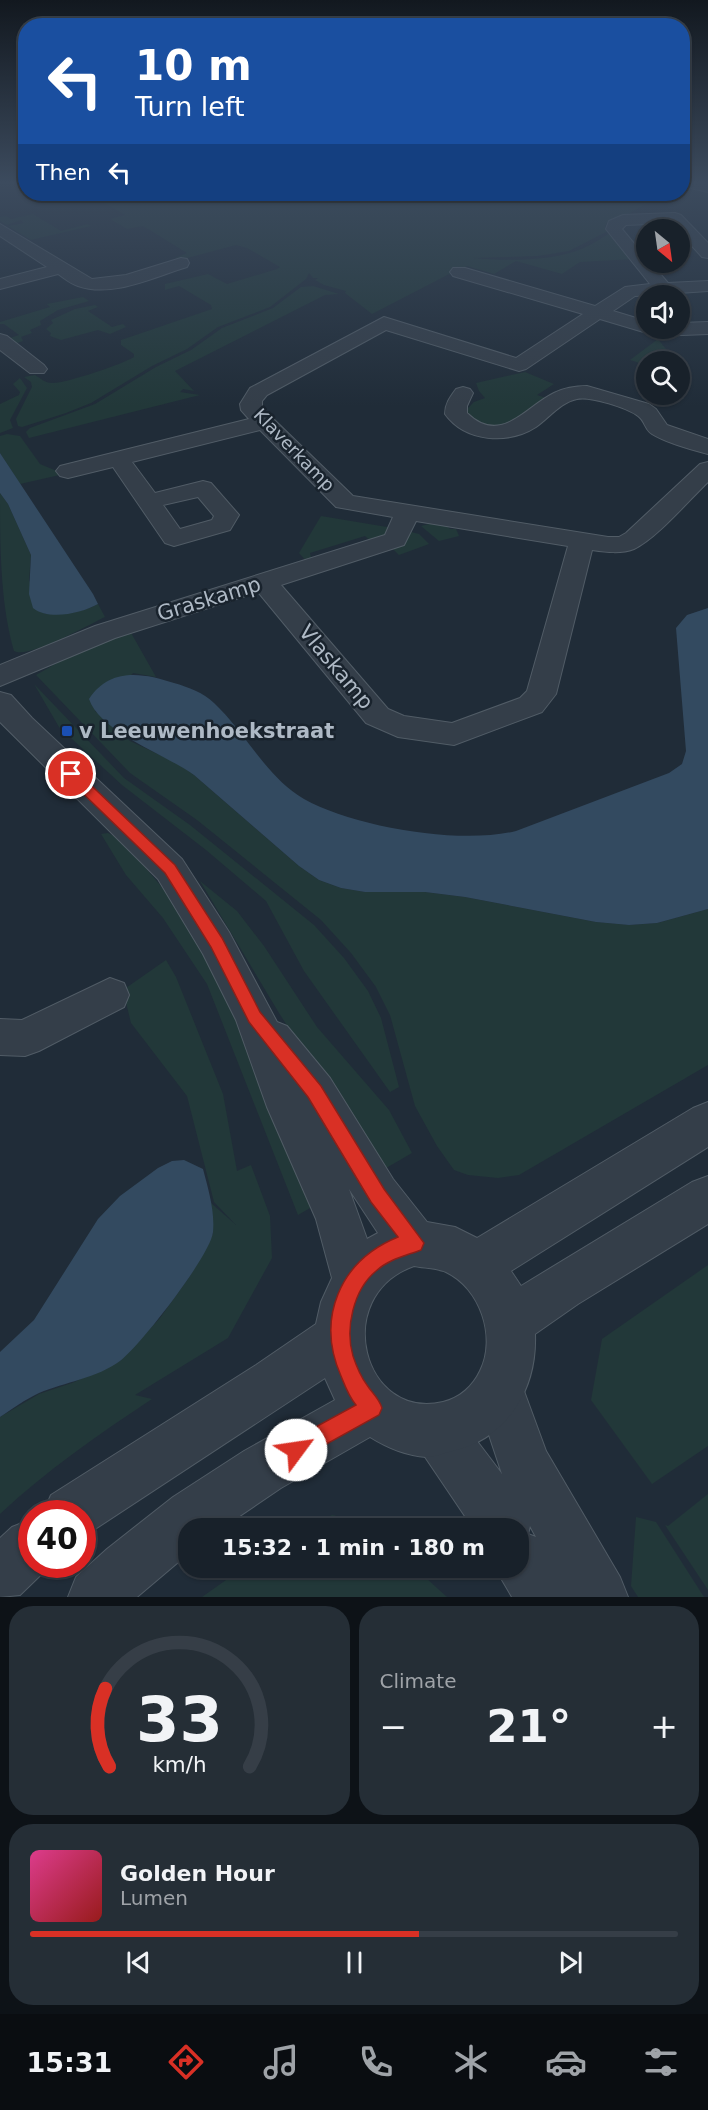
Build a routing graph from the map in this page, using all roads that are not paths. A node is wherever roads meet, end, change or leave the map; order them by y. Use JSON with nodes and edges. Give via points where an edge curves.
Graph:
{"nodes":[{"id":1,"x":43,"y":257,"type":"edge"},
{"id":2,"x":636,"y":257,"type":"edge"},
{"id":3,"x":181,"y":263,"type":"dead end"},
{"id":4,"x":61,"y":268,"type":"junction"},
{"id":5,"x":459,"y":272,"type":"dead end"},
{"id":6,"x":0,"y":284,"type":"edge"},
{"id":7,"x":660,"y":285,"type":"edge"},
{"id":8,"x":708,"y":286,"type":"edge"},
{"id":9,"x":690,"y":287,"type":"edge"},
{"id":10,"x":636,"y":291,"type":"edge"},
{"id":11,"x":597,"y":313,"type":"junction"},
{"id":12,"x":636,"y":324,"type":"edge"},
{"id":13,"x":708,"y":328,"type":"edge"},
{"id":14,"x":690,"y":329,"type":"edge"},
{"id":15,"x":0,"y":340,"type":"edge"},
{"id":16,"x":37,"y":369,"type":"dead end"},
{"id":17,"x":464,"y":393,"type":"dead end"},
{"id":18,"x":265,"y":422,"type":"junction"},
{"id":19,"x":708,"y":447,"type":"edge"},
{"id":20,"x":118,"y":458,"type":"junction"},
{"id":21,"x":708,"y":469,"type":"edge"},
{"id":22,"x":68,"y":471,"type":"dead end"},
{"id":23,"x":148,"y":502,"type":"dead end"},
{"id":24,"x":407,"y":514,"type":"junction"},
{"id":25,"x":582,"y":541,"type":"junction"},
{"id":26,"x":264,"y":582,"type":"junction"},
{"id":27,"x":0,"y":676,"type":"edge"},
{"id":28,"x":0,"y":702,"type":"edge"},
{"id":29,"x":110,"y":995,"type":"dead end"},
{"id":30,"x":255,"y":1017,"type":"junction"},
{"id":31,"x":0,"y":1037,"type":"edge"},
{"id":32,"x":708,"y":1123,"type":"edge"},
{"id":33,"x":708,"y":1198,"type":"edge"},
{"id":34,"x":414,"y":1243,"type":"junction"},
{"id":35,"x":477,"y":1264,"type":"junction"},
{"id":36,"x":356,"y":1279,"type":"junction"},
{"id":37,"x":510,"y":1322,"type":"junction"},
{"id":38,"x":340,"y":1337,"type":"junction"},
{"id":39,"x":499,"y":1390,"type":"junction"},
{"id":40,"x":372,"y":1408,"type":"junction"},
{"id":41,"x":437,"y":1430,"type":"junction"},
{"id":42,"x":91,"y":1500,"type":"edge"},
{"id":43,"x":497,"y":1518,"type":"edge"},
{"id":44,"x":18,"y":1559,"type":"edge"},
{"id":45,"x":529,"y":1572,"type":"edge"},
{"id":46,"x":0,"y":1575,"type":"edge"},
{"id":47,"x":96,"y":1597,"type":"edge"},
{"id":48,"x":546,"y":1597,"type":"edge"},
{"id":49,"x":600,"y":1597,"type":"edge"}],
"edges":[{"from":1,"to":4,"type":"street"},
{"from":2,"to":7,"type":"street"},
{"from":3,"to":4,"type":"street","via":[[98,285],[82,282]]},
{"from":4,"to":6,"type":"street"},
{"from":5,"to":11,"type":"street"},
{"from":8,"to":9,"type":"street","name":"Klaverkamp"},
{"from":10,"to":11,"type":"street","name":"Klaverkamp"},
{"from":11,"to":12,"type":"street"},
{"from":11,"to":18,"type":"street","name":"Klaverkamp","via":[[519,366],[384,323],[255,395],[250,405]]},
{"from":13,"to":14,"type":"street"},
{"from":15,"to":16,"type":"street"},
{"from":17,"to":19,"type":"street","via":[[456,414],[470,427],[482,431],[514,430],[560,398],[592,393],[652,414],[658,429]]},
{"from":18,"to":20,"type":"street"},
{"from":18,"to":24,"type":"street","name":"Klaverkamp","via":[[345,502]]},
{"from":20,"to":22,"type":"street"},
{"from":20,"to":23,"type":"street"},
{"from":21,"to":25,"type":"street","name":"Klaverkamp","via":[[630,542],[608,545]]},
{"from":24,"to":25,"type":"street","name":"Klaverkamp"},
{"from":24,"to":26,"type":"street","name":"Graskamp","via":[[395,540]]},
{"from":25,"to":26,"type":"street","name":"Vlaskamp","via":[[541,694],[531,705],[454,734],[398,726],[377,716]]},
{"from":26,"to":27,"type":"street","name":"Graskamp","via":[[105,632]]},
{"from":28,"to":30,"type":"street","via":[[170,869],[216,943]]},
{"from":29,"to":31,"type":"street","via":[[25,1038]]},
{"from":30,"to":34,"type":"street","via":[[315,1092],[377,1195]]},
{"from":30,"to":36,"type":"street","via":[[288,1107],[338,1217]]},
{"from":32,"to":35,"type":"street"},
{"from":33,"to":37,"type":"street"},
{"from":34,"to":35,"type":"street","via":[[447,1247]]},
{"from":34,"to":36,"type":"street","via":[[382,1254]]},
{"from":35,"to":37,"type":"street","via":[[498,1290]]},
{"from":36,"to":38,"type":"street","via":[[344,1306]]},
{"from":37,"to":39,"type":"street","via":[[511,1358]]},
{"from":38,"to":40,"type":"street","via":[[350,1375]]},
{"from":38,"to":42,"type":"street","via":[[285,1378]]},
{"from":39,"to":41,"type":"street","via":[[473,1419]]},
{"from":39,"to":49,"type":"street","via":[[525,1465]]},
{"from":40,"to":41,"type":"street","via":[[402,1426]]},
{"from":40,"to":47,"type":"street","via":[[312,1439],[190,1519]]},
{"from":41,"to":43,"type":"street"},
{"from":44,"to":46,"type":"street"},
{"from":45,"to":48,"type":"street"}]}
